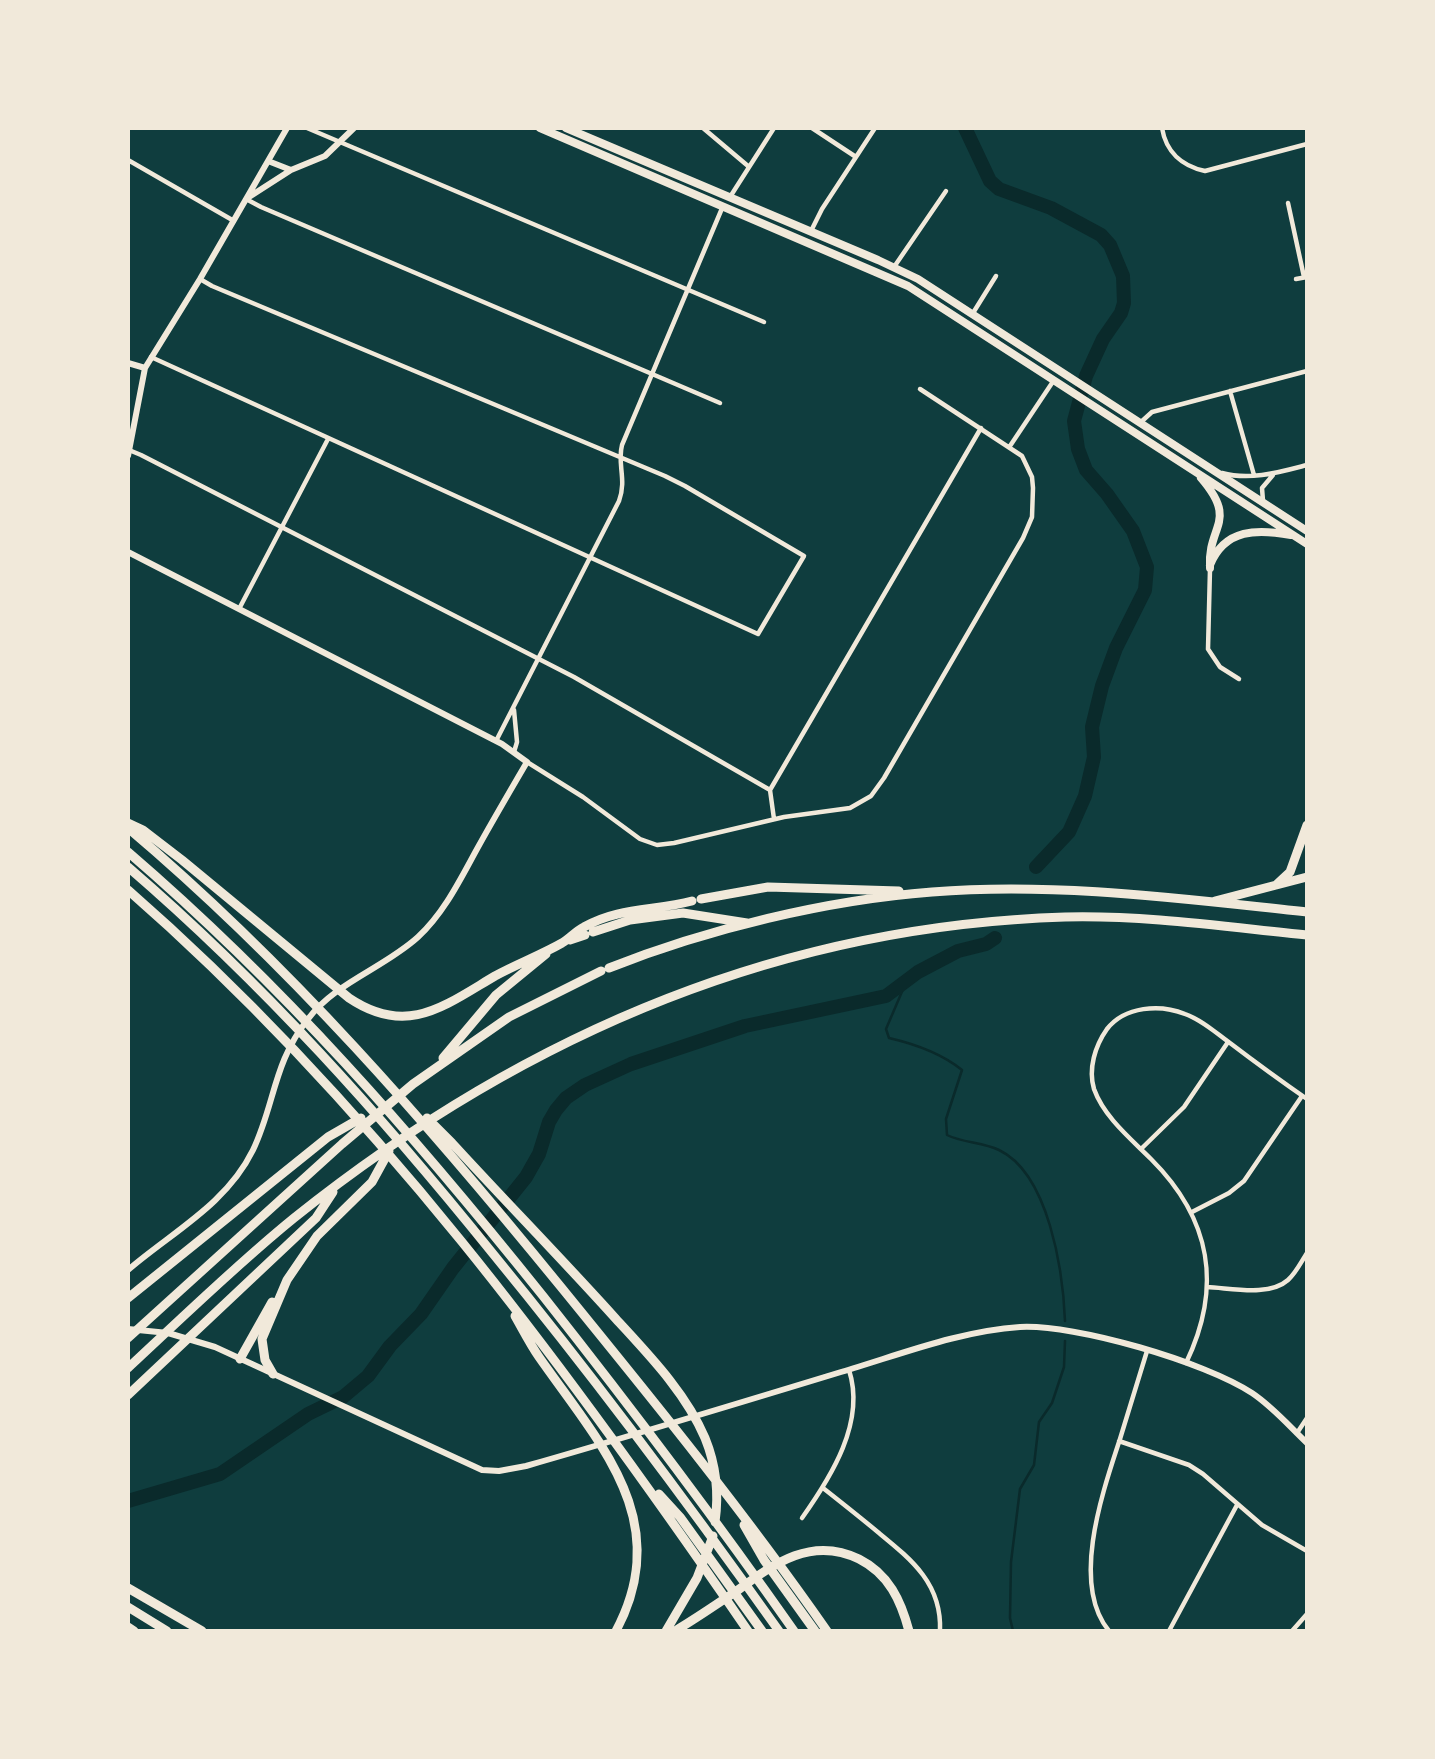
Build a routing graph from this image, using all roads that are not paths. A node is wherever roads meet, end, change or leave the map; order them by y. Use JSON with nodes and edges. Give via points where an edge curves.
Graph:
{"nodes":[{"id":1,"x":287,"y":128,"type":"edge"},
{"id":2,"x":307,"y":128,"type":"edge"},
{"id":3,"x":355,"y":128,"type":"edge"},
{"id":4,"x":540,"y":128,"type":"edge"},
{"id":5,"x":566,"y":128,"type":"edge"},
{"id":6,"x":703,"y":128,"type":"edge"},
{"id":7,"x":774,"y":128,"type":"edge"},
{"id":8,"x":812,"y":128,"type":"edge"},
{"id":9,"x":875,"y":128,"type":"edge"},
{"id":10,"x":1162,"y":128,"type":"edge"},
{"id":11,"x":342,"y":142,"type":"junction"},
{"id":12,"x":1307,"y":144,"type":"edge"},
{"id":13,"x":856,"y":157,"type":"junction"},
{"id":14,"x":128,"y":160,"type":"edge"},
{"id":15,"x":268,"y":161,"type":"junction"},
{"id":16,"x":748,"y":166,"type":"junction"},
{"id":17,"x":292,"y":170,"type":"junction"},
{"id":18,"x":946,"y":191,"type":"dead end"},
{"id":19,"x":730,"y":197,"type":"junction"},
{"id":20,"x":246,"y":199,"type":"junction"},
{"id":21,"x":1288,"y":203,"type":"dead end"},
{"id":22,"x":723,"y":205,"type":"junction"},
{"id":23,"x":234,"y":221,"type":"junction"},
{"id":24,"x":811,"y":232,"type":"junction"},
{"id":25,"x":894,"y":267,"type":"junction"},
{"id":26,"x":996,"y":276,"type":"dead end"},
{"id":27,"x":1306,"y":277,"type":"edge"},
{"id":28,"x":200,"y":279,"type":"junction"},
{"id":29,"x":1296,"y":279,"type":"dead end"},
{"id":30,"x":687,"y":289,"type":"junction"},
{"id":31,"x":972,"y":313,"type":"junction"},
{"id":32,"x":764,"y":321,"type":"dead end"},
{"id":33,"x":151,"y":357,"type":"junction"},
{"id":34,"x":128,"y":362,"type":"edge"},
{"id":35,"x":145,"y":368,"type":"junction"},
{"id":36,"x":1307,"y":371,"type":"edge"},
{"id":37,"x":652,"y":374,"type":"junction"},
{"id":38,"x":1054,"y":379,"type":"junction"},
{"id":39,"x":920,"y":389,"type":"dead end"},
{"id":40,"x":1230,"y":391,"type":"junction"},
{"id":41,"x":720,"y":402,"type":"dead end"},
{"id":42,"x":1140,"y":422,"type":"junction"},
{"id":43,"x":981,"y":428,"type":"junction"},
{"id":44,"x":328,"y":439,"type":"junction"},
{"id":45,"x":1010,"y":446,"type":"junction"},
{"id":46,"x":128,"y":453,"type":"edge"},
{"id":47,"x":621,"y":457,"type":"junction"},
{"id":48,"x":1307,"y":465,"type":"edge"},
{"id":49,"x":1211,"y":469,"type":"junction"},
{"id":50,"x":1194,"y":470,"type":"junction"},
{"id":51,"x":1276,"y":473,"type":"junction"},
{"id":52,"x":1254,"y":475,"type":"junction"},
{"id":53,"x":1264,"y":503,"type":"junction"},
{"id":54,"x":282,"y":527,"type":"junction"},
{"id":55,"x":1307,"y":531,"type":"edge"},
{"id":56,"x":1295,"y":536,"type":"junction"},
{"id":57,"x":1307,"y":544,"type":"edge"},
{"id":58,"x":128,"y":552,"type":"edge"},
{"id":59,"x":591,"y":558,"type":"junction"},
{"id":60,"x":1210,"y":568,"type":"junction"},
{"id":61,"x":239,"y":609,"type":"junction"},
{"id":62,"x":539,"y":660,"type":"junction"},
{"id":63,"x":1239,"y":679,"type":"dead end"},
{"id":64,"x":515,"y":706,"type":"junction"},
{"id":65,"x":496,"y":741,"type":"junction"},
{"id":66,"x":514,"y":752,"type":"junction"},
{"id":67,"x":527,"y":762,"type":"junction"},
{"id":68,"x":770,"y":790,"type":"junction"},
{"id":69,"x":774,"y":819,"type":"junction"},
{"id":70,"x":128,"y":823,"type":"edge"},
{"id":71,"x":1307,"y":825,"type":"edge"},
{"id":72,"x":128,"y":828,"type":"edge"},
{"id":73,"x":128,"y":852,"type":"edge"},
{"id":74,"x":128,"y":867,"type":"edge"},
{"id":75,"x":1307,"y":877,"type":"edge"},
{"id":76,"x":1265,"y":889,"type":"junction"},
{"id":77,"x":128,"y":890,"type":"edge"},
{"id":78,"x":933,"y":892,"type":"junction"},
{"id":79,"x":1210,"y":902,"type":"junction"},
{"id":80,"x":1307,"y":912,"type":"edge"},
{"id":81,"x":752,"y":924,"type":"junction"},
{"id":82,"x":1307,"y":935,"type":"edge"},
{"id":83,"x":560,"y":944,"type":"junction"},
{"id":84,"x":1228,"y":1042,"type":"junction"},
{"id":85,"x":434,"y":1068,"type":"junction"},
{"id":86,"x":387,"y":1081,"type":"junction"},
{"id":87,"x":1305,"y":1097,"type":"edge"},
{"id":88,"x":390,"y":1102,"type":"junction"},
{"id":89,"x":393,"y":1145,"type":"junction"},
{"id":90,"x":1141,"y":1149,"type":"junction"},
{"id":91,"x":338,"y":1184,"type":"junction"},
{"id":92,"x":1192,"y":1212,"type":"junction"},
{"id":93,"x":1307,"y":1253,"type":"edge"},
{"id":94,"x":128,"y":1270,"type":"edge"},
{"id":95,"x":287,"y":1280,"type":"junction"},
{"id":96,"x":1207,"y":1287,"type":"junction"},
{"id":97,"x":500,"y":1290,"type":"junction"},
{"id":98,"x":128,"y":1298,"type":"edge"},
{"id":99,"x":128,"y":1329,"type":"edge"},
{"id":100,"x":128,"y":1338,"type":"edge"},
{"id":101,"x":1147,"y":1350,"type":"junction"},
{"id":102,"x":240,"y":1359,"type":"junction"},
{"id":103,"x":1186,"y":1363,"type":"junction"},
{"id":104,"x":128,"y":1368,"type":"edge"},
{"id":105,"x":849,"y":1370,"type":"junction"},
{"id":106,"x":273,"y":1374,"type":"junction"},
{"id":107,"x":128,"y":1395,"type":"edge"},
{"id":108,"x":1307,"y":1418,"type":"edge"},
{"id":109,"x":1297,"y":1433,"type":"junction"},
{"id":110,"x":1119,"y":1441,"type":"junction"},
{"id":111,"x":1307,"y":1443,"type":"edge"},
{"id":112,"x":636,"y":1470,"type":"junction"},
{"id":113,"x":823,"y":1488,"type":"junction"},
{"id":114,"x":724,"y":1491,"type":"junction"},
{"id":115,"x":1237,"y":1505,"type":"junction"},
{"id":116,"x":802,"y":1518,"type":"dead end"},
{"id":117,"x":1307,"y":1551,"type":"edge"},
{"id":118,"x":128,"y":1588,"type":"edge"},
{"id":119,"x":128,"y":1607,"type":"edge"},
{"id":120,"x":1307,"y":1614,"type":"edge"},
{"id":121,"x":700,"y":1616,"type":"junction"},
{"id":122,"x":128,"y":1627,"type":"edge"},
{"id":123,"x":134,"y":1631,"type":"edge"},
{"id":124,"x":167,"y":1631,"type":"edge"},
{"id":125,"x":202,"y":1631,"type":"edge"},
{"id":126,"x":616,"y":1631,"type":"edge"},
{"id":127,"x":666,"y":1631,"type":"edge"},
{"id":128,"x":675,"y":1631,"type":"edge"},
{"id":129,"x":683,"y":1631,"type":"edge"},
{"id":130,"x":748,"y":1631,"type":"edge"},
{"id":131,"x":762,"y":1631,"type":"edge"},
{"id":132,"x":779,"y":1631,"type":"edge"},
{"id":133,"x":794,"y":1631,"type":"edge"},
{"id":134,"x":815,"y":1631,"type":"edge"},
{"id":135,"x":827,"y":1631,"type":"edge"},
{"id":136,"x":909,"y":1631,"type":"edge"},
{"id":137,"x":940,"y":1631,"type":"edge"},
{"id":138,"x":1110,"y":1631,"type":"edge"},
{"id":139,"x":1169,"y":1631,"type":"edge"},
{"id":140,"x":1292,"y":1631,"type":"edge"}],
"edges":[{"from":1,"to":15,"type":"street"},
{"from":2,"to":11,"type":"street"},
{"from":3,"to":11,"type":"street"},
{"from":4,"to":22,"type":"highway"},
{"from":5,"to":19,"type":"highway"},
{"from":6,"to":16,"type":"street"},
{"from":7,"to":16,"type":"street"},
{"from":8,"to":13,"type":"street"},
{"from":9,"to":13,"type":"street"},
{"from":10,"to":12,"type":"street","via":[[1177,159],[1205,171]]},
{"from":11,"to":17,"type":"street","via":[[320,159]]},
{"from":11,"to":30,"type":"street"},
{"from":13,"to":24,"type":"street"},
{"from":14,"to":23,"type":"street"},
{"from":15,"to":17,"type":"street"},
{"from":15,"to":20,"type":"street"},
{"from":16,"to":19,"type":"street"},
{"from":17,"to":20,"type":"street"},
{"from":18,"to":25,"type":"street"},
{"from":19,"to":24,"type":"highway"},
{"from":20,"to":23,"type":"street"},
{"from":20,"to":37,"type":"street"},
{"from":21,"to":27,"type":"street"},
{"from":22,"to":30,"type":"street"},
{"from":22,"to":38,"type":"highway","via":[[908,286]]},
{"from":23,"to":28,"type":"street"},
{"from":24,"to":25,"type":"highway"},
{"from":25,"to":31,"type":"highway"},
{"from":26,"to":31,"type":"street"},
{"from":27,"to":29,"type":"street"},
{"from":28,"to":33,"type":"street"},
{"from":28,"to":47,"type":"street"},
{"from":30,"to":32,"type":"street"},
{"from":30,"to":37,"type":"street"},
{"from":31,"to":42,"type":"highway"},
{"from":33,"to":35,"type":"street"},
{"from":33,"to":44,"type":"street"},
{"from":34,"to":35,"type":"street"},
{"from":35,"to":46,"type":"street"},
{"from":36,"to":40,"type":"street"},
{"from":37,"to":41,"type":"street"},
{"from":37,"to":47,"type":"street"},
{"from":38,"to":45,"type":"street"},
{"from":38,"to":50,"type":"highway"},
{"from":39,"to":43,"type":"street"},
{"from":40,"to":42,"type":"street","via":[[1152,412]]},
{"from":40,"to":52,"type":"street"},
{"from":42,"to":49,"type":"highway"},
{"from":43,"to":45,"type":"street"},
{"from":43,"to":68,"type":"street"},
{"from":44,"to":54,"type":"street"},
{"from":44,"to":59,"type":"street"},
{"from":45,"to":69,"type":"street","via":[[1022,456],[1032,477],[1029,527],[878,788],[850,807]]},
{"from":46,"to":54,"type":"street"},
{"from":47,"to":59,"type":"street","via":[[623,490]]},
{"from":47,"to":59,"type":"street","via":[[685,486],[804,556],[758,634]]},
{"from":48,"to":51,"type":"street"},
{"from":49,"to":52,"type":"street","via":[[1234,476]]},
{"from":49,"to":53,"type":"highway"},
{"from":50,"to":56,"type":"highway"},
{"from":50,"to":60,"type":"highway","via":[[1212,491],[1221,513],[1209,555]]},
{"from":51,"to":52,"type":"street"},
{"from":51,"to":53,"type":"street","via":[[1264,484]]},
{"from":53,"to":55,"type":"highway"},
{"from":54,"to":61,"type":"street"},
{"from":54,"to":62,"type":"street"},
{"from":56,"to":57,"type":"highway"},
{"from":56,"to":60,"type":"highway","via":[[1245,533],[1226,544]]},
{"from":58,"to":61,"type":"street"},
{"from":59,"to":62,"type":"street"},
{"from":60,"to":63,"type":"street","via":[[1208,649],[1220,667]]},
{"from":61,"to":65,"type":"street"},
{"from":62,"to":64,"type":"street"},
{"from":62,"to":68,"type":"street"},
{"from":64,"to":65,"type":"street"},
{"from":64,"to":66,"type":"street"},
{"from":65,"to":66,"type":"street"},
{"from":66,"to":67,"type":"street"},
{"from":67,"to":69,"type":"street","via":[[651,844],[674,843]]},
{"from":67,"to":94,"type":"street","via":[[433,922],[399,953],[331,996],[303,1024],[280,1066],[253,1148],[234,1180],[209,1208]]},
{"from":68,"to":69,"type":"street"},
{"from":70,"to":83,"type":"highway","via":[[144,830],[349,999],[375,1012],[402,1017],[434,1011]]},
{"from":71,"to":76,"type":"highway","via":[[1290,872]]},
{"from":72,"to":86,"type":"highway","via":[[286,972]]},
{"from":73,"to":133,"type":"highway","via":[[273,985],[376,1095],[516,1262],[670,1460]]},
{"from":74,"to":132,"type":"highway","via":[[264,992],[359,1094],[612,1404]]},
{"from":75,"to":76,"type":"highway"},
{"from":76,"to":79,"type":"highway"},
{"from":77,"to":97,"type":"highway","via":[[247,1001],[355,1117]]},
{"from":78,"to":79,"type":"highway","via":[[1056,890]]},
{"from":78,"to":81,"type":"highway","via":[[862,900]]},
{"from":78,"to":83,"type":"highway","via":[[768,887],[613,915],[583,927]]},
{"from":79,"to":80,"type":"highway"},
{"from":81,"to":83,"type":"highway","via":[[683,913],[630,920]]},
{"from":81,"to":85,"type":"highway","via":[[673,944],[605,969],[509,1017]]},
{"from":82,"to":89,"type":"highway","via":[[1135,919],[1046,918],[892,935],[818,950],[668,997],[543,1053]]},
{"from":83,"to":85,"type":"highway","via":[[496,995]]},
{"from":84,"to":87,"type":"street"},
{"from":84,"to":90,"type":"street","via":[[1184,1108]]},
{"from":84,"to":90,"type":"street","via":[[1188,1015],[1166,1010],[1134,1011],[1111,1025],[1094,1054],[1092,1081],[1105,1109]]},
{"from":85,"to":88,"type":"highway"},
{"from":86,"to":114,"type":"highway","via":[[528,1247]]},
{"from":86,"to":127,"type":"highway","via":[[452,1143],[617,1320],[688,1406],[705,1437],[715,1470],[717,1506],[711,1542],[697,1578]]},
{"from":87,"to":92,"type":"street","via":[[1244,1181]]},
{"from":88,"to":98,"type":"highway","via":[[328,1137]]},
{"from":88,"to":100,"type":"highway"},
{"from":89,"to":91,"type":"highway"},
{"from":89,"to":95,"type":"highway","via":[[372,1182],[317,1236]]},
{"from":90,"to":92,"type":"street"},
{"from":91,"to":104,"type":"highway","via":[[273,1236]]},
{"from":91,"to":107,"type":"highway","via":[[316,1218]]},
{"from":92,"to":96,"type":"street","via":[[1202,1240]]},
{"from":93,"to":96,"type":"street","via":[[1292,1276],[1275,1287]]},
{"from":95,"to":102,"type":"highway"},
{"from":95,"to":106,"type":"highway","via":[[262,1339],[263,1355]]},
{"from":96,"to":103,"type":"street","via":[[1200,1330]]},
{"from":97,"to":112,"type":"highway"},
{"from":97,"to":126,"type":"highway","via":[[538,1356],[606,1449],[633,1514],[637,1558],[631,1594]]},
{"from":99,"to":102,"type":"street","via":[[180,1336]]},
{"from":101,"to":103,"type":"street"},
{"from":101,"to":105,"type":"street","via":[[1071,1331],[1022,1327],[982,1332]]},
{"from":101,"to":110,"type":"street"},
{"from":102,"to":106,"type":"street"},
{"from":103,"to":109,"type":"street","via":[[1254,1394]]},
{"from":105,"to":106,"type":"street","via":[[499,1471],[470,1467]]},
{"from":105,"to":113,"type":"street","via":[[854,1386],[846,1437]]},
{"from":108,"to":109,"type":"street"},
{"from":109,"to":111,"type":"street"},
{"from":110,"to":115,"type":"street","via":[[1189,1465]]},
{"from":110,"to":138,"type":"street","via":[[1099,1503],[1091,1577],[1096,1607]]},
{"from":112,"to":130,"type":"highway"},
{"from":112,"to":131,"type":"highway","via":[[680,1517]]},
{"from":113,"to":116,"type":"street"},
{"from":113,"to":137,"type":"street","via":[[924,1573],[937,1601]]},
{"from":114,"to":134,"type":"highway","via":[[764,1560]]},
{"from":114,"to":135,"type":"highway"},
{"from":115,"to":117,"type":"street"},
{"from":115,"to":139,"type":"street"},
{"from":118,"to":125,"type":"highway"},
{"from":119,"to":124,"type":"highway"},
{"from":120,"to":140,"type":"street"},
{"from":121,"to":128,"type":"highway"},
{"from":121,"to":129,"type":"highway"},
{"from":121,"to":136,"type":"highway","via":[[779,1561],[823,1549],[857,1558],[875,1569],[897,1595]]},
{"from":122,"to":123,"type":"highway"}]}
